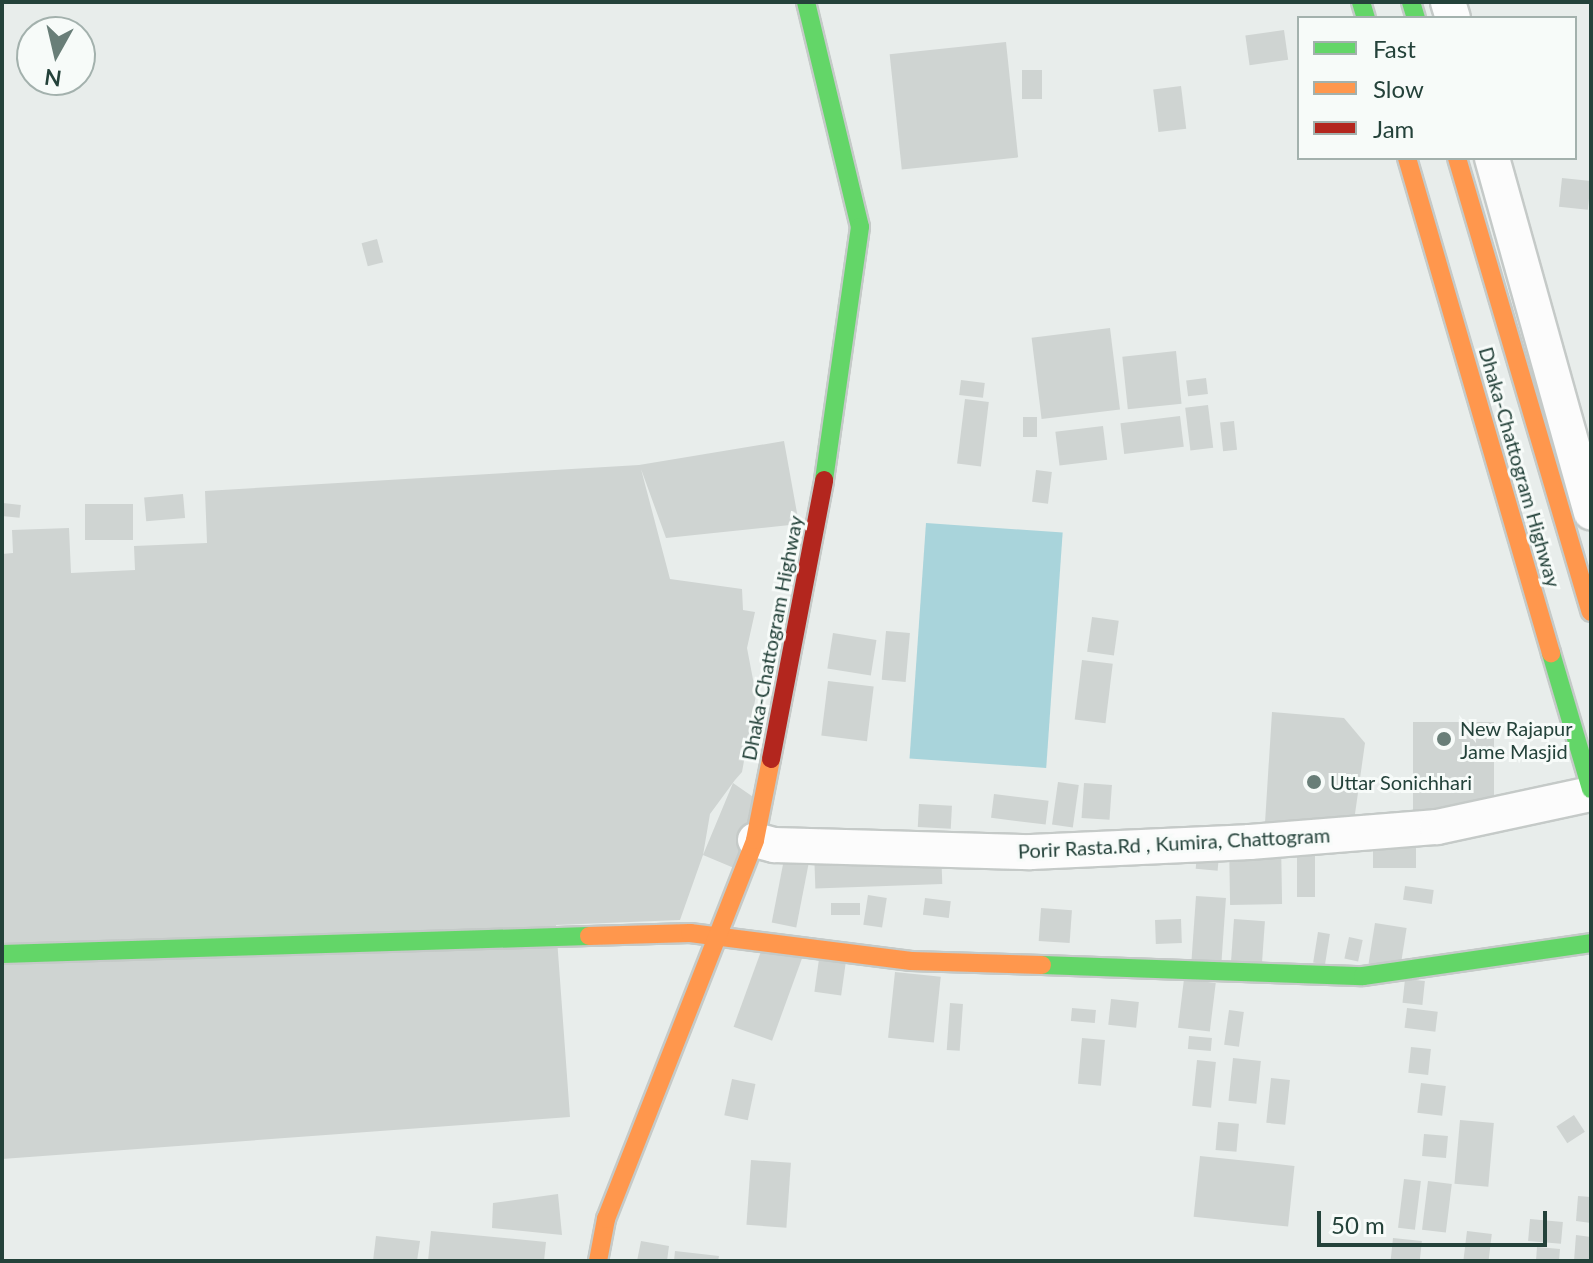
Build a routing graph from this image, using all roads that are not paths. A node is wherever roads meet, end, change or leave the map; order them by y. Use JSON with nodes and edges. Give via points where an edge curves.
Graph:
{"nodes":[{"id":1,"x":806,"y":2,"type":"edge"},
{"id":2,"x":1408,"y":160,"type":"edge"},
{"id":3,"x":1458,"y":160,"type":"edge"},
{"id":4,"x":1493,"y":160,"type":"edge"},
{"id":5,"x":1591,"y":512,"type":"edge"},
{"id":6,"x":1591,"y":612,"type":"edge"},
{"id":7,"x":1591,"y":791,"type":"edge"},
{"id":8,"x":755,"y":840,"type":"junction"},
{"id":9,"x":716,"y":935,"type":"junction"},
{"id":10,"x":1591,"y":943,"type":"edge"},
{"id":11,"x":2,"y":954,"type":"edge"},
{"id":12,"x":598,"y":1261,"type":"edge"}],
"edges":[{"from":1,"to":8,"type":"main road","name":"Dhaka-Chattogram Highway","via":[[860,227],[830,451]]},
{"from":2,"to":7,"type":"main road","name":"Dhaka-Chattogram Highway"},
{"from":3,"to":6,"type":"main road","name":"Dhaka-Chattogram Highway"},
{"from":4,"to":5,"type":"street"},
{"from":7,"to":8,"type":"street","name":"Porir Rasta.Rd , Kumira, Chattogram","via":[[1437,827],[1250,842],[1031,852],[774,845]]},
{"from":8,"to":9,"type":"main road","name":"Dhaka-Chattogram Highway"},
{"from":9,"to":10,"type":"main road","via":[[911,961],[1230,975],[1363,976]]},
{"from":9,"to":11,"type":"main road"},
{"from":9,"to":12,"type":"main road","name":"Dhaka-Chattogram Highway","via":[[606,1219]]}]}
